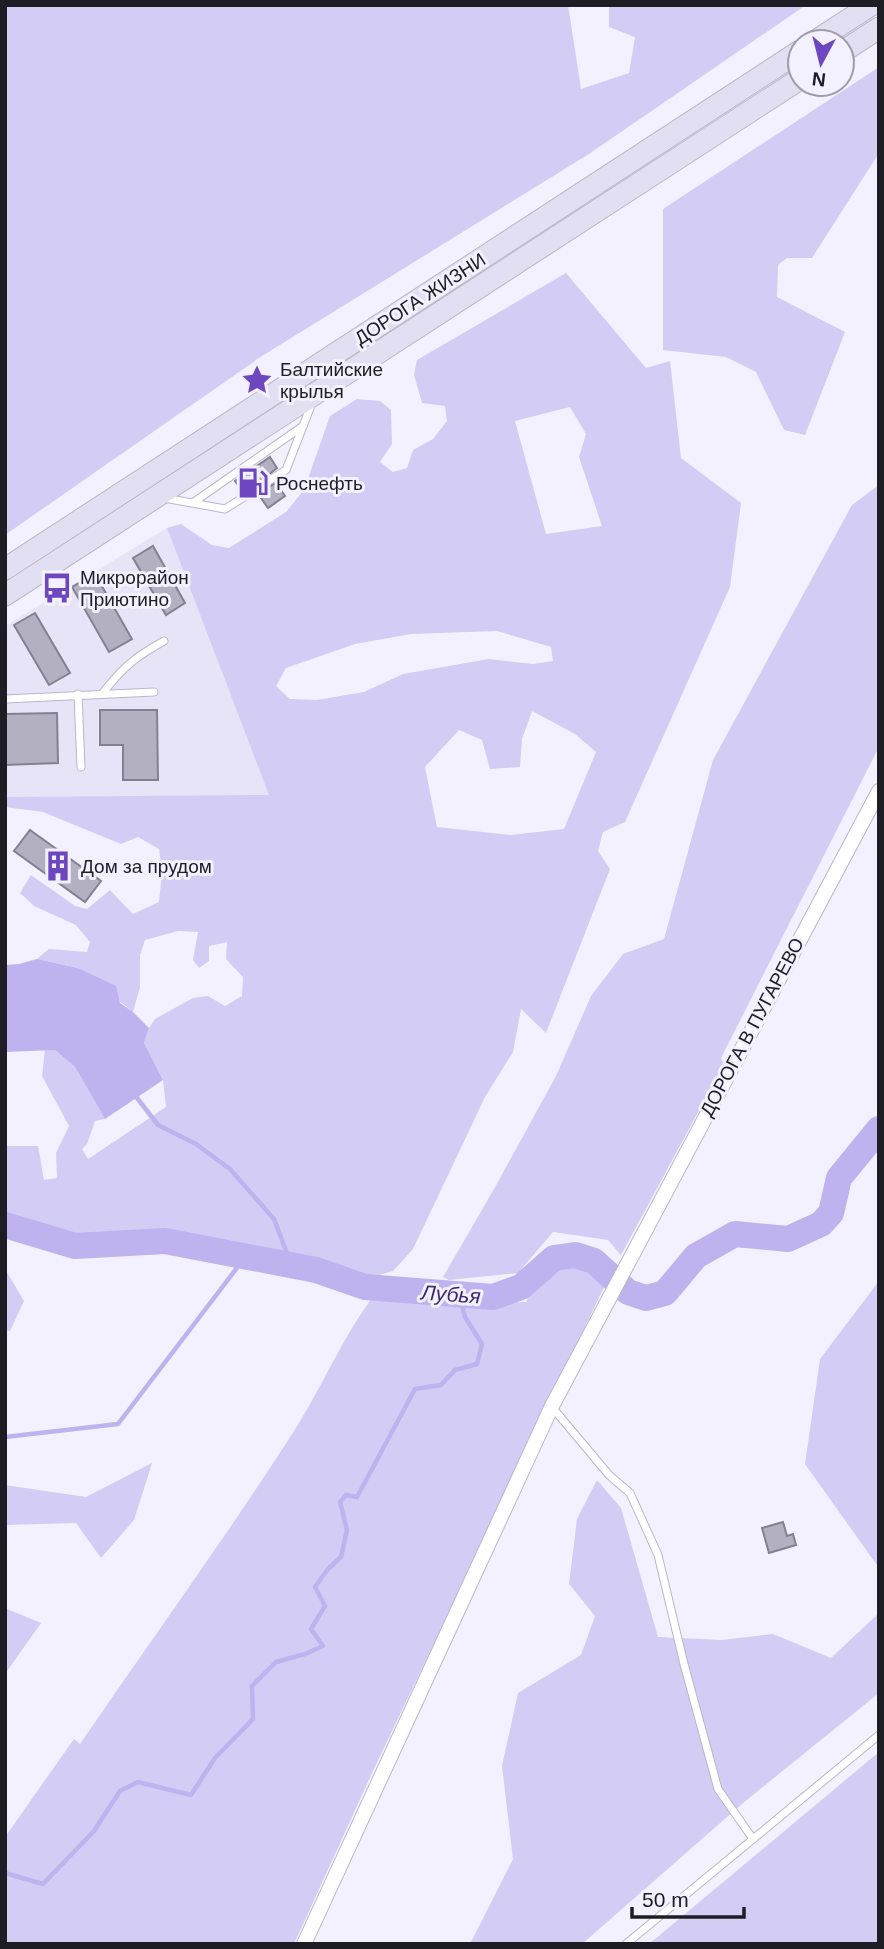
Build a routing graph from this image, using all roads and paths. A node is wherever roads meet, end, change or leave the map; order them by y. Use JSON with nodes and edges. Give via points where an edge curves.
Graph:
{"nodes":[{"id":1,"x":871,"y":5,"type":"edge"},
{"id":2,"x":836,"y":28,"type":"edge"},
{"id":3,"x":879,"y":28,"type":"edge"},
{"id":4,"x":856,"y":43,"type":"edge"},
{"id":5,"x":786,"y":60,"type":"edge"},
{"id":6,"x":786,"y":88,"type":"edge"},
{"id":7,"x":316,"y":393,"type":"junction"},
{"id":8,"x":303,"y":426,"type":"junction"},
{"id":9,"x":156,"y":497,"type":"junction"},
{"id":10,"x":194,"y":502,"type":"junction"},
{"id":11,"x":5,"y":569,"type":"edge"},
{"id":12,"x":5,"y":595,"type":"edge"},
{"id":13,"x":164,"y":641,"type":"dead end"},
{"id":14,"x":154,"y":692,"type":"dead end"},
{"id":15,"x":102,"y":694,"type":"junction"},
{"id":16,"x":78,"y":695,"type":"junction"},
{"id":17,"x":5,"y":699,"type":"edge"},
{"id":18,"x":81,"y":766,"type":"dead end"},
{"id":19,"x":879,"y":791,"type":"edge"},
{"id":20,"x":552,"y":1406,"type":"junction"},
{"id":21,"x":879,"y":1735,"type":"edge"},
{"id":22,"x":753,"y":1839,"type":"junction"},
{"id":23,"x":304,"y":1944,"type":"edge"},
{"id":24,"x":626,"y":1944,"type":"edge"}],
"edges":[{"from":1,"to":2,"type":"main road"},
{"from":3,"to":4,"type":"main road"},
{"from":5,"to":11,"type":"main road","name":"ДОРОГА ЖИЗНИ"},
{"from":6,"to":7,"type":"main road","name":"ДОРОГА ЖИЗНИ"},
{"from":7,"to":8,"type":"lane"},
{"from":7,"to":9,"type":"main road","name":"ДОРОГА ЖИЗНИ"},
{"from":8,"to":10,"type":"lane"},
{"from":8,"to":10,"type":"lane","via":[[286,470],[225,509]]},
{"from":9,"to":10,"type":"lane"},
{"from":9,"to":12,"type":"main road","name":"ДОРОГА ЖИЗНИ"},
{"from":13,"to":15,"type":"lane","via":[[120,670]]},
{"from":14,"to":15,"type":"lane"},
{"from":15,"to":16,"type":"lane"},
{"from":16,"to":17,"type":"lane"},
{"from":16,"to":18,"type":"lane"},
{"from":19,"to":20,"type":"street","name":"ДОРОГА В ПУГАРЕВО"},
{"from":20,"to":22,"type":"lane","via":[[609,1475],[630,1493],[658,1555],[718,1790]]},
{"from":20,"to":23,"type":"street","name":"ДОРОГА В ПУГАРЕВО"},
{"from":21,"to":22,"type":"lane"},
{"from":22,"to":24,"type":"lane"}]}
